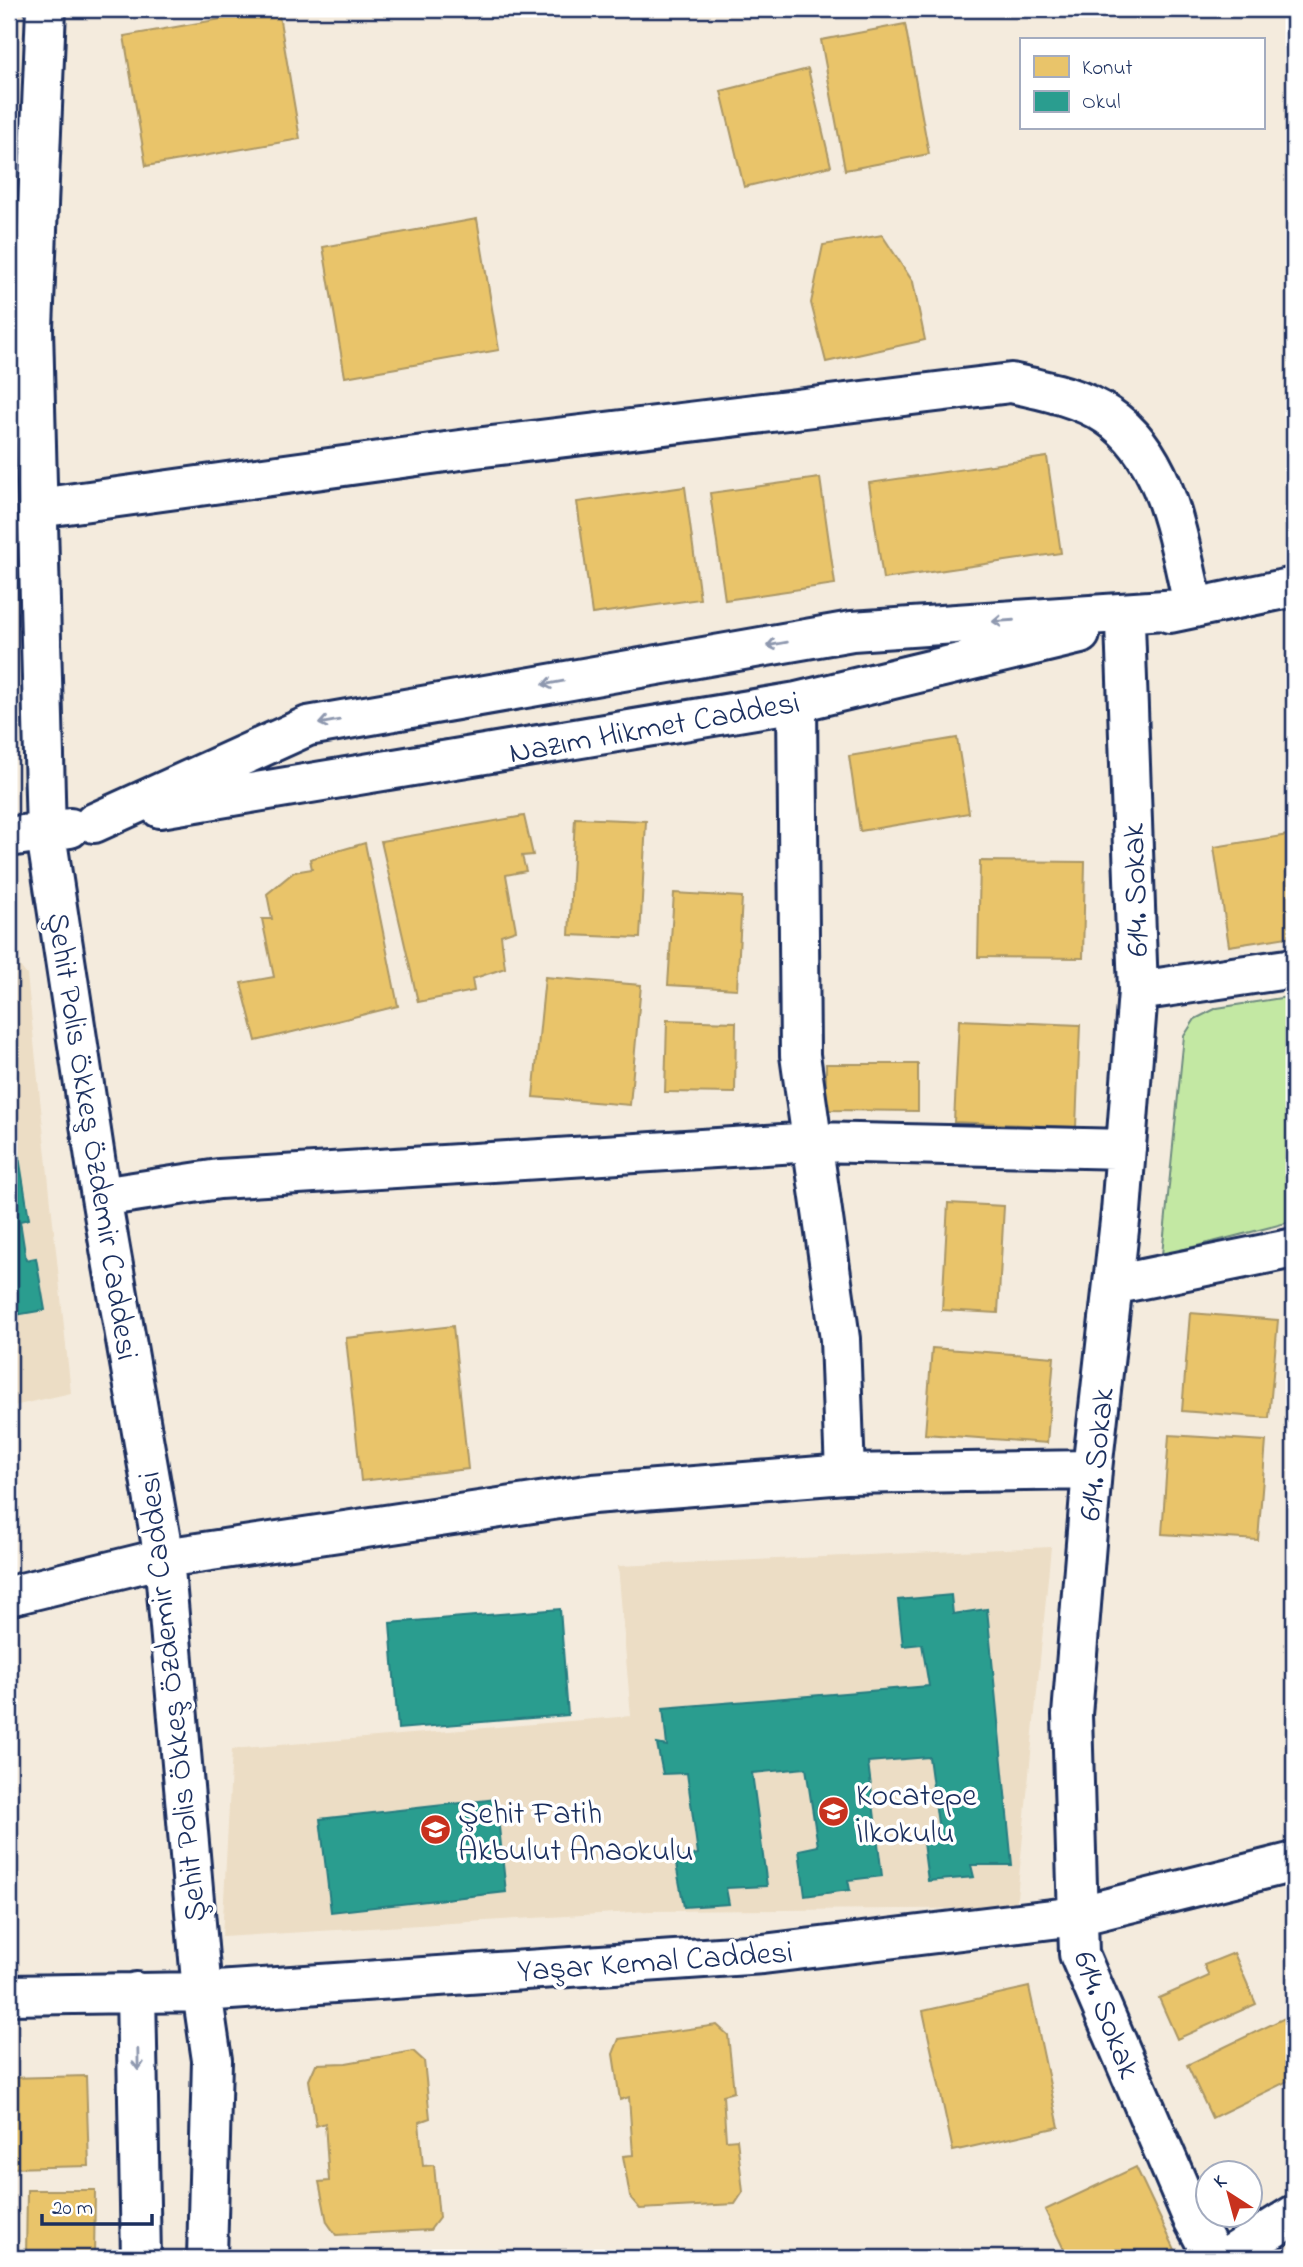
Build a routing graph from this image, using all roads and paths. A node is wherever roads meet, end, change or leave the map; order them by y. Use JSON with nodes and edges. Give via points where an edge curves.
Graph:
{"nodes":[{"id":1,"x":47,"y":9,"type":"edge"},
{"id":2,"x":38,"y":508,"type":"junction"},
{"id":3,"x":1294,"y":587,"type":"edge"},
{"id":4,"x":1194,"y":608,"type":"junction"},
{"id":5,"x":1125,"y":623,"type":"junction"},
{"id":6,"x":797,"y":702,"type":"junction"},
{"id":7,"x":94,"y":823,"type":"junction"},
{"id":8,"x":27,"y":836,"type":"edge"},
{"id":9,"x":1294,"y":968,"type":"edge"},
{"id":10,"x":1138,"y":991,"type":"junction"},
{"id":11,"x":813,"y":1142,"type":"junction"},
{"id":12,"x":1126,"y":1149,"type":"junction"},
{"id":13,"x":101,"y":1197,"type":"junction"},
{"id":14,"x":1294,"y":1248,"type":"edge"},
{"id":15,"x":1113,"y":1285,"type":"junction"},
{"id":16,"x":1092,"y":1470,"type":"junction"},
{"id":17,"x":845,"y":1474,"type":"junction"},
{"id":18,"x":164,"y":1558,"type":"junction"},
{"id":19,"x":9,"y":1596,"type":"edge"},
{"id":20,"x":1294,"y":1863,"type":"edge"},
{"id":21,"x":1077,"y":1916,"type":"junction"},
{"id":22,"x":136,"y":1992,"type":"junction"},
{"id":23,"x":202,"y":1993,"type":"junction"},
{"id":24,"x":9,"y":1995,"type":"edge"},
{"id":25,"x":1294,"y":2215,"type":"edge"},
{"id":26,"x":141,"y":2258,"type":"edge"},
{"id":27,"x":207,"y":2258,"type":"edge"},
{"id":28,"x":1214,"y":2258,"type":"edge"},
{"id":29,"x":1226,"y":2258,"type":"edge"}],
"edges":[{"from":1,"to":2,"type":"street","name":"Şehit Polis Ökkeş Özdemir Caddesi","via":[[33,328]]},
{"from":2,"to":4,"type":"street","via":[[462,449],[1012,383],[1055,393],[1107,415],[1138,440],[1167,497]]},
{"from":2,"to":8,"type":"street","name":"Şehit Polis Ökkeş Özdemir Caddesi"},
{"from":3,"to":4,"type":"street","name":"Nazım Hikmet Caddesi"},
{"from":4,"to":5,"type":"street","name":"Nazım Hikmet Caddesi"},
{"from":4,"to":7,"type":"street","one_way":true,"via":[[852,631],[308,726]]},
{"from":5,"to":6,"type":"street","name":"Nazım Hikmet Caddesi"},
{"from":5,"to":10,"type":"street","name":"614. Sokak"},
{"from":6,"to":7,"type":"street","name":"Nazım Hikmet Caddesi","via":[[172,805]]},
{"from":6,"to":11,"type":"street","via":[[800,1055]]},
{"from":7,"to":8,"type":"street","name":"Nazım Hikmet Caddesi"},
{"from":8,"to":13,"type":"street","name":"Şehit Polis Ökkeş Özdemir Caddesi"},
{"from":9,"to":10,"type":"street"},
{"from":10,"to":12,"type":"street","name":"614. Sokak"},
{"from":11,"to":12,"type":"street"},
{"from":11,"to":13,"type":"street","via":[[219,1179]]},
{"from":11,"to":17,"type":"street","via":[[840,1339]]},
{"from":12,"to":15,"type":"street","name":"614. Sokak"},
{"from":13,"to":18,"type":"street","name":"Şehit Polis Ökkeş Özdemir Caddesi"},
{"from":14,"to":15,"type":"street"},
{"from":15,"to":16,"type":"street","name":"614. Sokak"},
{"from":16,"to":17,"type":"street"},
{"from":16,"to":21,"type":"street","name":"614. Sokak","via":[[1072,1715]]},
{"from":17,"to":18,"type":"street","via":[[593,1494]]},
{"from":18,"to":19,"type":"street"},
{"from":18,"to":23,"type":"street","name":"Şehit Polis Ökkeş Özdemir Caddesi"},
{"from":20,"to":21,"type":"street","name":"Yaşar Kemal Caddesi"},
{"from":21,"to":23,"type":"street","name":"Yaşar Kemal Caddesi","via":[[763,1954]]},
{"from":21,"to":28,"type":"street","name":"614. Sokak","via":[[1079,1954]]},
{"from":22,"to":23,"type":"street","name":"Yaşar Kemal Caddesi"},
{"from":22,"to":24,"type":"street","name":"Yaşar Kemal Caddesi"},
{"from":22,"to":26,"type":"street","one_way":true},
{"from":23,"to":27,"type":"street","name":"Şehit Polis Ökkeş Özdemir Caddesi","via":[[212,2060]]},
{"from":25,"to":29,"type":"street"}]}
